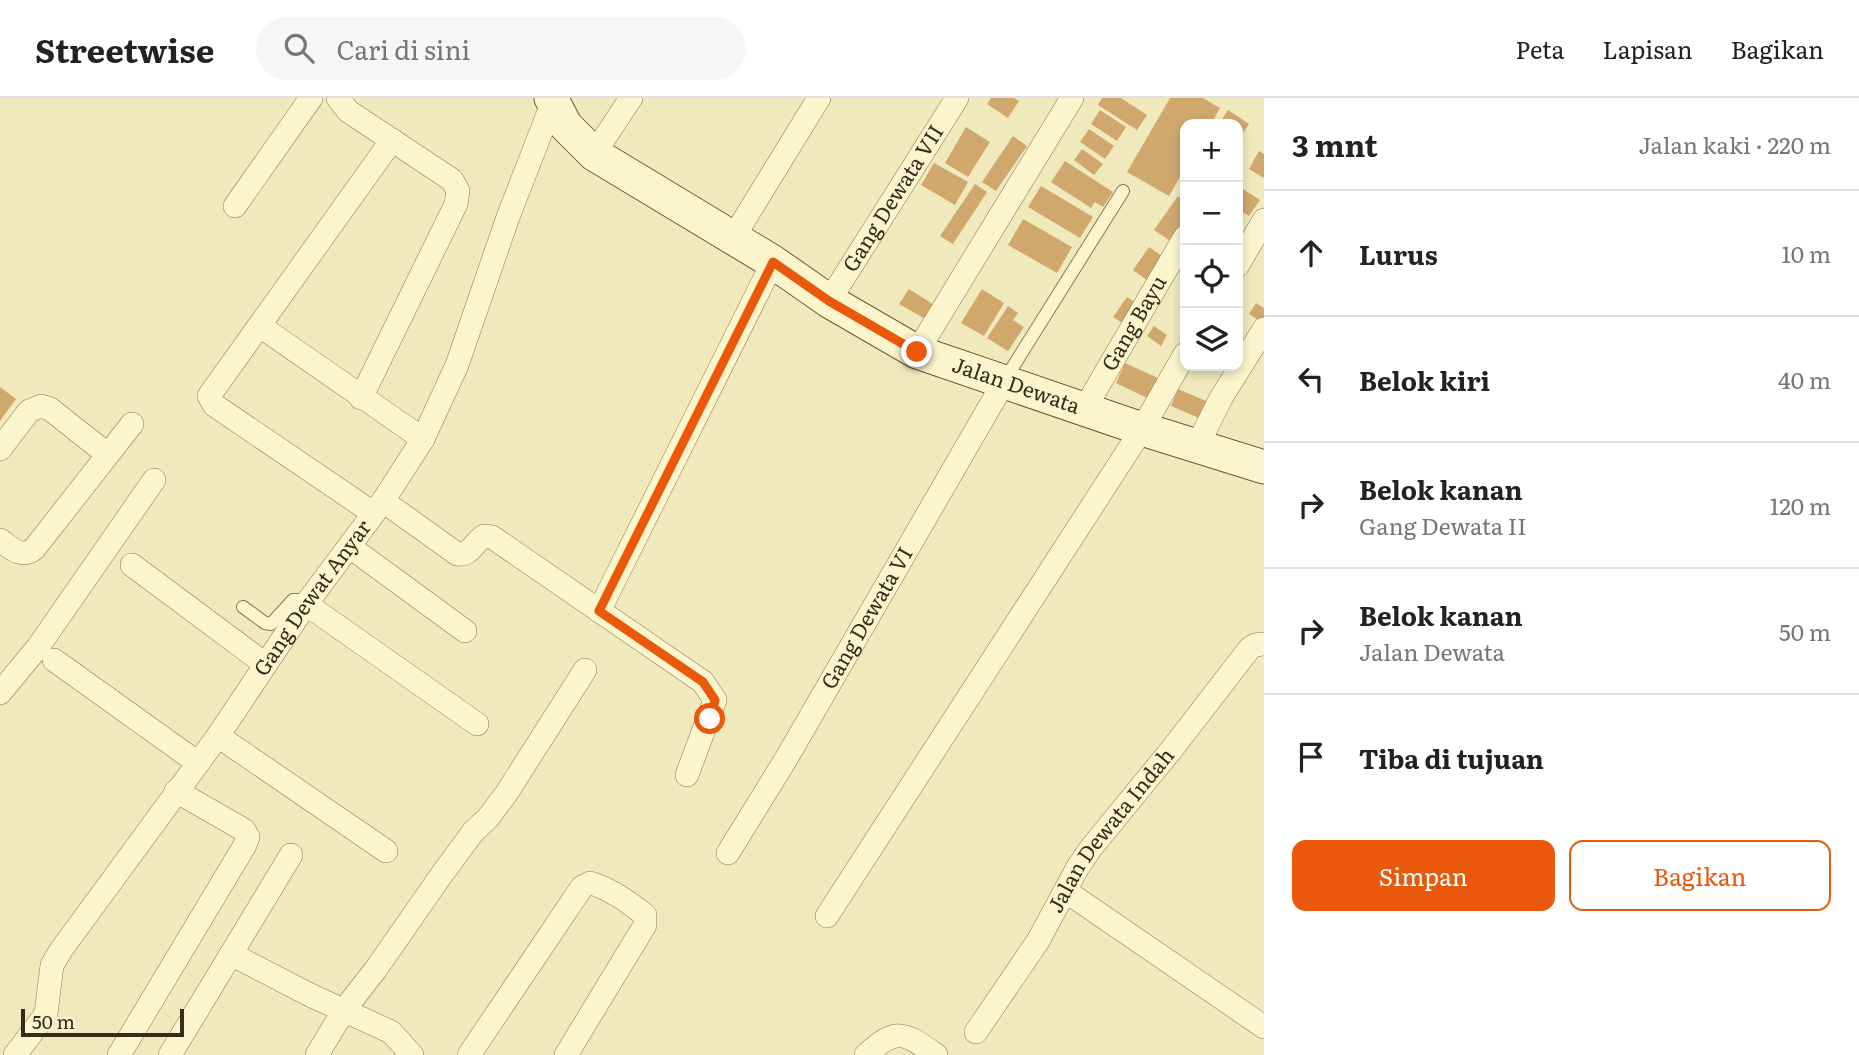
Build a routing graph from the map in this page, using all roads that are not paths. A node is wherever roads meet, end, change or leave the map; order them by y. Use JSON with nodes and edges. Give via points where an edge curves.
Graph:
{"nodes":[{"id":1,"x":311,"y":98,"type":"edge"},
{"id":2,"x":338,"y":98,"type":"edge"},
{"id":3,"x":632,"y":98,"type":"edge"},
{"id":4,"x":819,"y":98,"type":"edge"},
{"id":5,"x":957,"y":98,"type":"edge"},
{"id":6,"x":1072,"y":98,"type":"edge"},
{"id":7,"x":552,"y":101,"type":"edge"},
{"id":8,"x":392,"y":140,"type":"junction"},
{"id":9,"x":594,"y":153,"type":"junction"},
{"id":10,"x":1123,"y":191,"type":"dead end"},
{"id":11,"x":235,"y":205,"type":"dead end"},
{"id":12,"x":1264,"y":220,"type":"edge"},
{"id":13,"x":733,"y":238,"type":"junction"},
{"id":14,"x":1180,"y":245,"type":"edge"},
{"id":15,"x":1243,"y":256,"type":"edge"},
{"id":16,"x":773,"y":262,"type":"junction"},
{"id":17,"x":829,"y":301,"type":"junction"},
{"id":18,"x":260,"y":326,"type":"junction"},
{"id":19,"x":1264,"y":329,"type":"edge"},
{"id":20,"x":917,"y":352,"type":"junction"},
{"id":21,"x":1180,"y":363,"type":"edge"},
{"id":22,"x":1004,"y":382,"type":"junction"},
{"id":23,"x":361,"y":398,"type":"junction"},
{"id":24,"x":1085,"y":408,"type":"junction"},
{"id":25,"x":132,"y":424,"type":"dead end"},
{"id":26,"x":1142,"y":429,"type":"junction"},
{"id":27,"x":423,"y":439,"type":"junction"},
{"id":28,"x":1197,"y":446,"type":"junction"},
{"id":29,"x":0,"y":449,"type":"edge"},
{"id":30,"x":107,"y":454,"type":"junction"},
{"id":31,"x":1264,"y":467,"type":"edge"},
{"id":32,"x":153,"y":480,"type":"dead end"},
{"id":33,"x":378,"y":507,"type":"junction"},
{"id":34,"x":0,"y":540,"type":"edge"},
{"id":35,"x":350,"y":547,"type":"junction"},
{"id":36,"x":132,"y":565,"type":"dead end"},
{"id":37,"x":306,"y":604,"type":"junction"},
{"id":38,"x":243,"y":607,"type":"dead end"},
{"id":39,"x":599,"y":611,"type":"junction"},
{"id":40,"x":465,"y":631,"type":"dead end"},
{"id":41,"x":1264,"y":644,"type":"edge"},
{"id":42,"x":54,"y":660,"type":"dead end"},
{"id":43,"x":265,"y":664,"type":"junction"},
{"id":44,"x":585,"y":670,"type":"dead end"},
{"id":45,"x":0,"y":693,"type":"edge"},
{"id":46,"x":477,"y":724,"type":"dead end"},
{"id":47,"x":218,"y":736,"type":"junction"},
{"id":48,"x":198,"y":763,"type":"junction"},
{"id":49,"x":687,"y":775,"type":"dead end"},
{"id":50,"x":176,"y":791,"type":"junction"},
{"id":51,"x":386,"y":851,"type":"dead end"},
{"id":52,"x":728,"y":853,"type":"dead end"},
{"id":53,"x":291,"y":855,"type":"dead end"},
{"id":54,"x":1067,"y":892,"type":"junction"},
{"id":55,"x":827,"y":916,"type":"dead end"},
{"id":56,"x":231,"y":954,"type":"junction"},
{"id":57,"x":344,"y":1010,"type":"junction"},
{"id":58,"x":1264,"y":1027,"type":"edge"},
{"id":59,"x":976,"y":1032,"type":"dead end"},
{"id":60,"x":15,"y":1055,"type":"edge"},
{"id":61,"x":119,"y":1055,"type":"edge"},
{"id":62,"x":170,"y":1055,"type":"edge"},
{"id":63,"x":317,"y":1055,"type":"edge"},
{"id":64,"x":412,"y":1055,"type":"edge"},
{"id":65,"x":469,"y":1055,"type":"edge"},
{"id":66,"x":566,"y":1055,"type":"edge"},
{"id":67,"x":866,"y":1055,"type":"edge"},
{"id":68,"x":936,"y":1055,"type":"edge"}],
"edges":[{"from":1,"to":11,"type":"street"},
{"from":2,"to":8,"type":"street","via":[[348,111]]},
{"from":3,"to":9,"type":"street"},
{"from":4,"to":13,"type":"street"},
{"from":5,"to":17,"type":"street","name":"Gang Dewata VII"},
{"from":6,"to":20,"type":"street"},
{"from":7,"to":9,"type":"street","name":"Jalan Dewata","via":[[566,126]]},
{"from":7,"to":27,"type":"street","name":"Gang Dewat Anyar","via":[[457,365]]},
{"from":8,"to":18,"type":"street"},
{"from":8,"to":23,"type":"street","via":[[452,180],[458,191],[456,204]]},
{"from":9,"to":13,"type":"street","name":"Jalan Dewata"},
{"from":10,"to":22,"type":"lane"},
{"from":12,"to":15,"type":"street"},
{"from":13,"to":16,"type":"street","name":"Jalan Dewata"},
{"from":14,"to":24,"type":"street","name":"Gang Bayu"},
{"from":16,"to":17,"type":"street","name":"Jalan Dewata"},
{"from":16,"to":39,"type":"street"},
{"from":17,"to":20,"type":"street","name":"Jalan Dewata"},
{"from":18,"to":23,"type":"street"},
{"from":18,"to":33,"type":"street","via":[[214,386],[210,400]]},
{"from":19,"to":28,"type":"street"},
{"from":20,"to":22,"type":"street","name":"Jalan Dewata"},
{"from":21,"to":26,"type":"street"},
{"from":22,"to":24,"type":"street","name":"Jalan Dewata"},
{"from":22,"to":52,"type":"street","name":"Gang Dewata VI"},
{"from":23,"to":27,"type":"street"},
{"from":24,"to":26,"type":"street","name":"Jalan Dewata"},
{"from":25,"to":30,"type":"street"},
{"from":26,"to":28,"type":"street","name":"Jalan Dewata"},
{"from":26,"to":55,"type":"street"},
{"from":27,"to":33,"type":"street","name":"Gang Dewat Anyar"},
{"from":28,"to":31,"type":"street","name":"Jalan Dewata"},
{"from":29,"to":30,"type":"street","via":[[29,411],[41,406]]},
{"from":30,"to":34,"type":"street","via":[[34,550],[21,554]]},
{"from":32,"to":45,"type":"street","via":[[38,648]]},
{"from":33,"to":35,"type":"street","name":"Gang Dewat Anyar"},
{"from":33,"to":39,"type":"street","via":[[457,554],[470,551],[484,536],[492,537]]},
{"from":35,"to":37,"type":"street","name":"Gang Dewat Anyar"},
{"from":35,"to":40,"type":"street"},
{"from":36,"to":43,"type":"street"},
{"from":37,"to":38,"type":"lane","via":[[293,600],[271,624]]},
{"from":37,"to":43,"type":"street","name":"Gang Dewat Anyar"},
{"from":37,"to":46,"type":"street"},
{"from":39,"to":49,"type":"street","via":[[710,690],[713,708]]},
{"from":41,"to":54,"type":"street","name":"Jalan Dewata Indah","via":[[1250,648],[1091,848]]},
{"from":42,"to":48,"type":"street"},
{"from":43,"to":47,"type":"street","name":"Gang Dewat Anyar"},
{"from":44,"to":57,"type":"street","via":[[506,794],[472,832]]},
{"from":47,"to":48,"type":"street","name":"Gang Dewat Anyar"},
{"from":47,"to":51,"type":"street"},
{"from":48,"to":50,"type":"street","name":"Gang Dewat Anyar"},
{"from":50,"to":60,"type":"street","name":"Gang Dewat Anyar","via":[[52,965],[46,1014]]},
{"from":50,"to":61,"type":"street","via":[[244,830],[248,837]]},
{"from":53,"to":56,"type":"street"},
{"from":54,"to":58,"type":"street"},
{"from":54,"to":59,"type":"street","name":"Jalan Dewata Indah"},
{"from":56,"to":57,"type":"street"},
{"from":56,"to":62,"type":"street"},
{"from":57,"to":63,"type":"street"},
{"from":57,"to":64,"type":"street","via":[[391,1032]]},
{"from":65,"to":66,"type":"street","via":[[582,887],[590,883],[636,908],[645,915],[645,925]]},
{"from":67,"to":68,"type":"street","via":[[881,1040],[898,1035],[917,1041]]}]}
